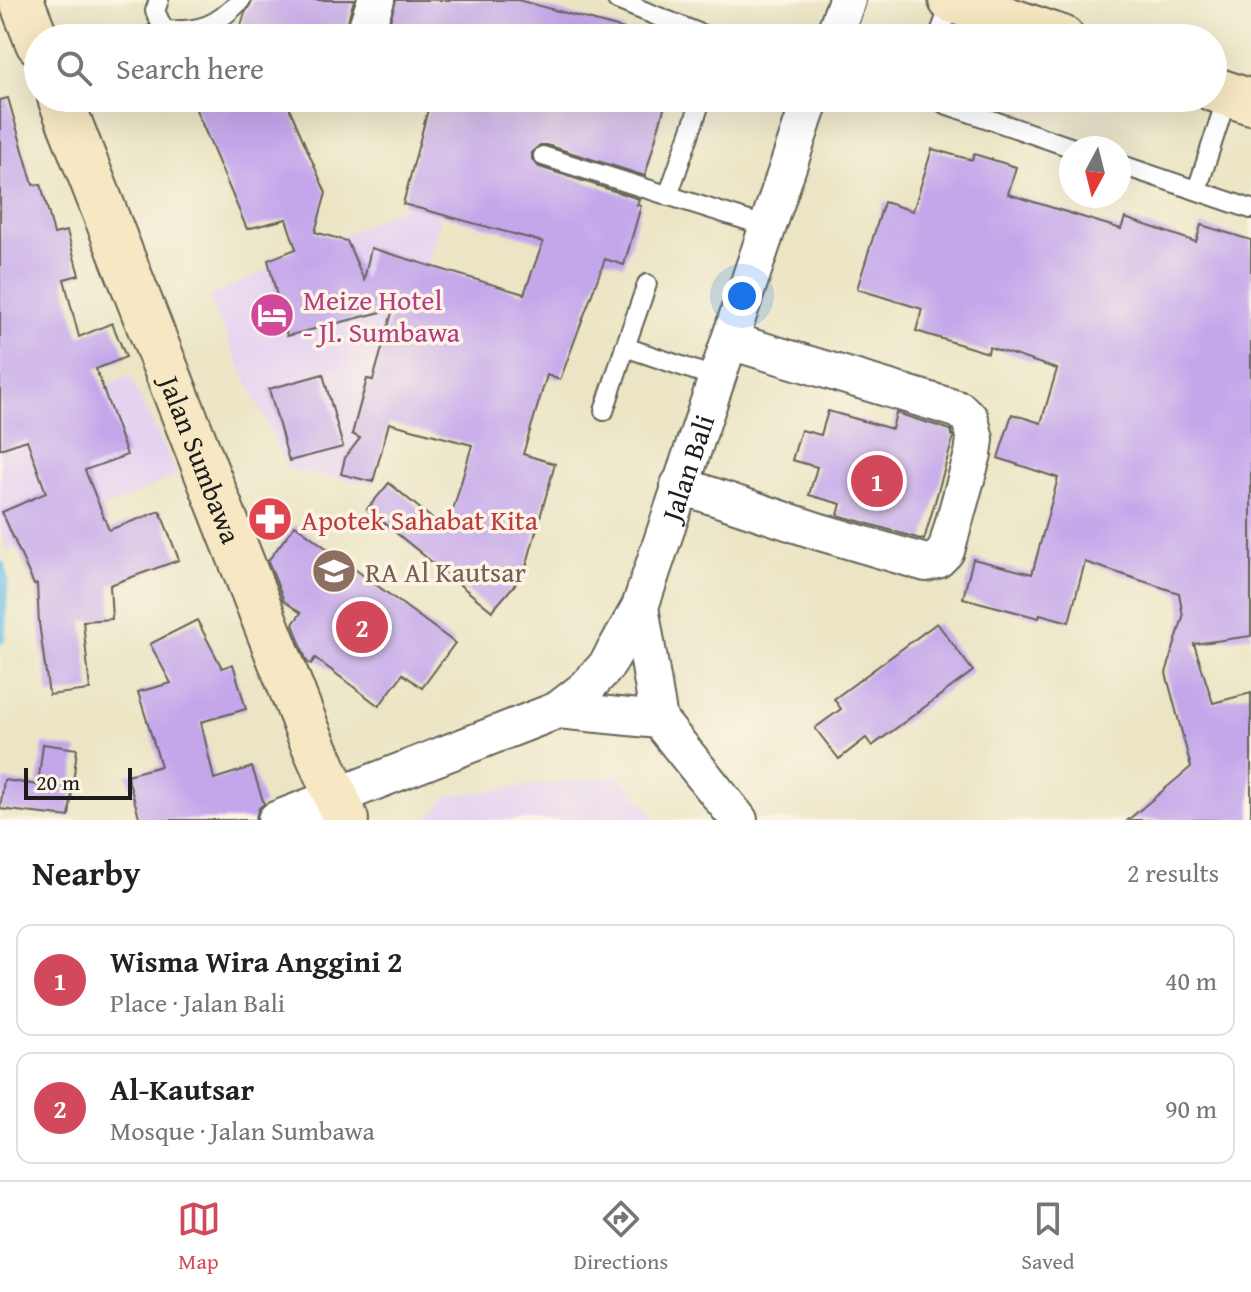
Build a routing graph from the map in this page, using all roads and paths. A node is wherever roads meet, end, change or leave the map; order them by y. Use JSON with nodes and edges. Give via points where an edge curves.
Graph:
{"nodes":[{"id":1,"x":21,"y":0,"type":"edge"},
{"id":2,"x":159,"y":0,"type":"edge"},
{"id":3,"x":241,"y":0,"type":"edge"},
{"id":4,"x":376,"y":0,"type":"edge"},
{"id":5,"x":617,"y":0,"type":"edge"},
{"id":6,"x":847,"y":0,"type":"edge"},
{"id":7,"x":952,"y":0,"type":"edge"},
{"id":8,"x":30,"y":24,"type":"edge"},
{"id":9,"x":161,"y":24,"type":"edge"},
{"id":10,"x":209,"y":24,"type":"edge"},
{"id":11,"x":368,"y":24,"type":"edge"},
{"id":12,"x":676,"y":24,"type":"edge"},
{"id":13,"x":838,"y":24,"type":"edge"},
{"id":14,"x":943,"y":24,"type":"edge"},
{"id":15,"x":1021,"y":24,"type":"edge"},
{"id":16,"x":65,"y":112,"type":"edge"},
{"id":17,"x":697,"y":112,"type":"edge"},
{"id":18,"x":806,"y":112,"type":"edge"},
{"id":19,"x":968,"y":112,"type":"edge"},
{"id":20,"x":1225,"y":112,"type":"edge"},
{"id":21,"x":1059,"y":143,"type":"edge"},
{"id":22,"x":543,"y":156,"type":"dead end"},
{"id":23,"x":1131,"y":168,"type":"edge"},
{"id":24,"x":1197,"y":190,"type":"junction"},
{"id":25,"x":668,"y":196,"type":"junction"},
{"id":26,"x":1251,"y":209,"type":"edge"},
{"id":27,"x":768,"y":227,"type":"junction"},
{"id":28,"x":647,"y":284,"type":"dead end"},
{"id":29,"x":730,"y":341,"type":"junction"},
{"id":30,"x":625,"y":347,"type":"junction"},
{"id":31,"x":717,"y":378,"type":"junction"},
{"id":32,"x":604,"y":411,"type":"dead end"},
{"id":33,"x":679,"y":485,"type":"junction"},
{"id":34,"x":640,"y":607,"type":"junction"},
{"id":35,"x":558,"y":710,"type":"junction"},
{"id":36,"x":659,"y":720,"type":"junction"},
{"id":37,"x":341,"y":809,"type":"edge"},
{"id":38,"x":276,"y":820,"type":"edge"},
{"id":39,"x":739,"y":820,"type":"edge"}],
"edges":[{"from":1,"to":8,"type":"street"},
{"from":2,"to":9,"type":"lane","via":[[155,11]]},
{"from":3,"to":10,"type":"lane","via":[[224,18]]},
{"from":4,"to":11,"type":"street"},
{"from":5,"to":12,"type":"lane"},
{"from":6,"to":13,"type":"street"},
{"from":7,"to":14,"type":"lane"},
{"from":7,"to":15,"type":"street"},
{"from":16,"to":37,"type":"street","name":"Jalan Sumbawa"},
{"from":17,"to":25,"type":"lane"},
{"from":18,"to":27,"type":"street","name":"Jalan Bali"},
{"from":19,"to":21,"type":"lane"},
{"from":20,"to":24,"type":"lane"},
{"from":22,"to":25,"type":"lane"},
{"from":23,"to":24,"type":"lane"},
{"from":24,"to":26,"type":"lane"},
{"from":25,"to":27,"type":"lane"},
{"from":27,"to":29,"type":"street","name":"Jalan Bali"},
{"from":28,"to":30,"type":"lane"},
{"from":29,"to":31,"type":"street","name":"Jalan Bali"},
{"from":29,"to":33,"type":"street","via":[[960,410],[970,419],[973,454],[946,551],[926,563]]},
{"from":30,"to":31,"type":"lane"},
{"from":30,"to":32,"type":"lane"},
{"from":31,"to":33,"type":"street","name":"Jalan Bali"},
{"from":33,"to":34,"type":"street","name":"Jalan Bali"},
{"from":34,"to":35,"type":"street","via":[[607,665]]},
{"from":34,"to":36,"type":"street","name":"Jalan Bali"},
{"from":35,"to":36,"type":"street"},
{"from":35,"to":37,"type":"street"},
{"from":36,"to":39,"type":"street","name":"Jalan Bali"},
{"from":37,"to":38,"type":"street"}]}
